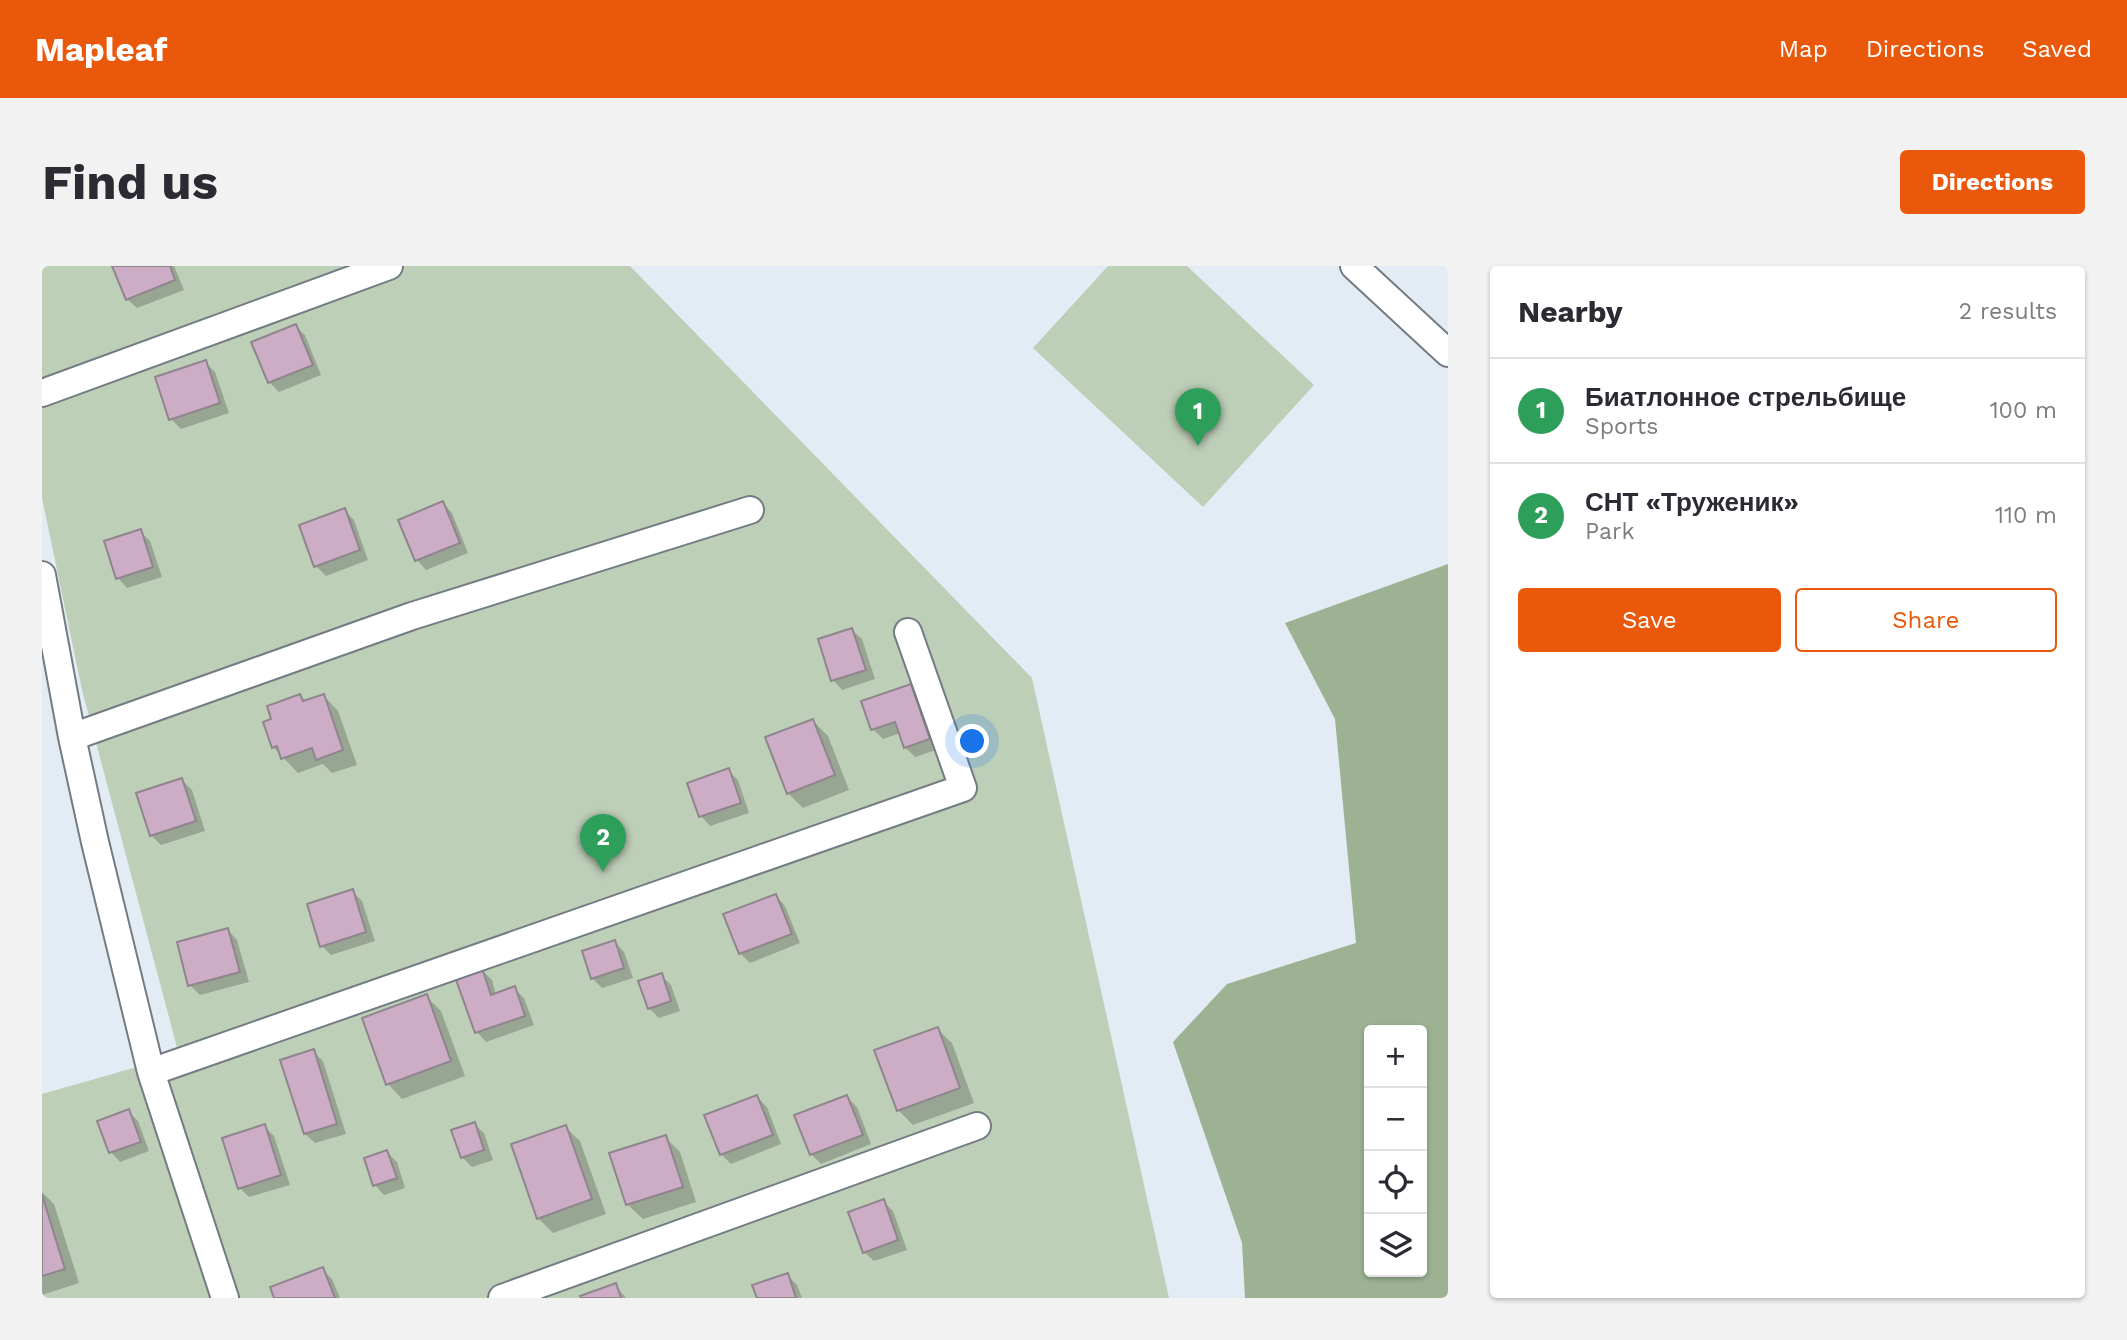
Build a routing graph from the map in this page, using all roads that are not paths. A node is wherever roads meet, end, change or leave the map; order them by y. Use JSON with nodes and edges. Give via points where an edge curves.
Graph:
{"nodes":[{"id":1,"x":388,"y":266,"type":"edge"},
{"id":2,"x":1354,"y":266,"type":"edge"},
{"id":3,"x":1448,"y":353,"type":"edge"},
{"id":4,"x":42,"y":393,"type":"edge"},
{"id":5,"x":750,"y":510,"type":"dead end"},
{"id":6,"x":42,"y":575,"type":"edge"},
{"id":7,"x":908,"y":632,"type":"dead end"},
{"id":8,"x":72,"y":737,"type":"junction"},
{"id":9,"x":151,"y":1072,"type":"junction"},
{"id":10,"x":977,"y":1126,"type":"dead end"},
{"id":11,"x":225,"y":1298,"type":"edge"},
{"id":12,"x":502,"y":1298,"type":"edge"}],
"edges":[{"from":1,"to":4,"type":"street"},
{"from":2,"to":3,"type":"street"},
{"from":5,"to":8,"type":"street","via":[[412,616]]},
{"from":6,"to":8,"type":"street"},
{"from":7,"to":9,"type":"street","via":[[963,788]]},
{"from":8,"to":9,"type":"street"},
{"from":9,"to":11,"type":"street"},
{"from":10,"to":12,"type":"street"}]}
